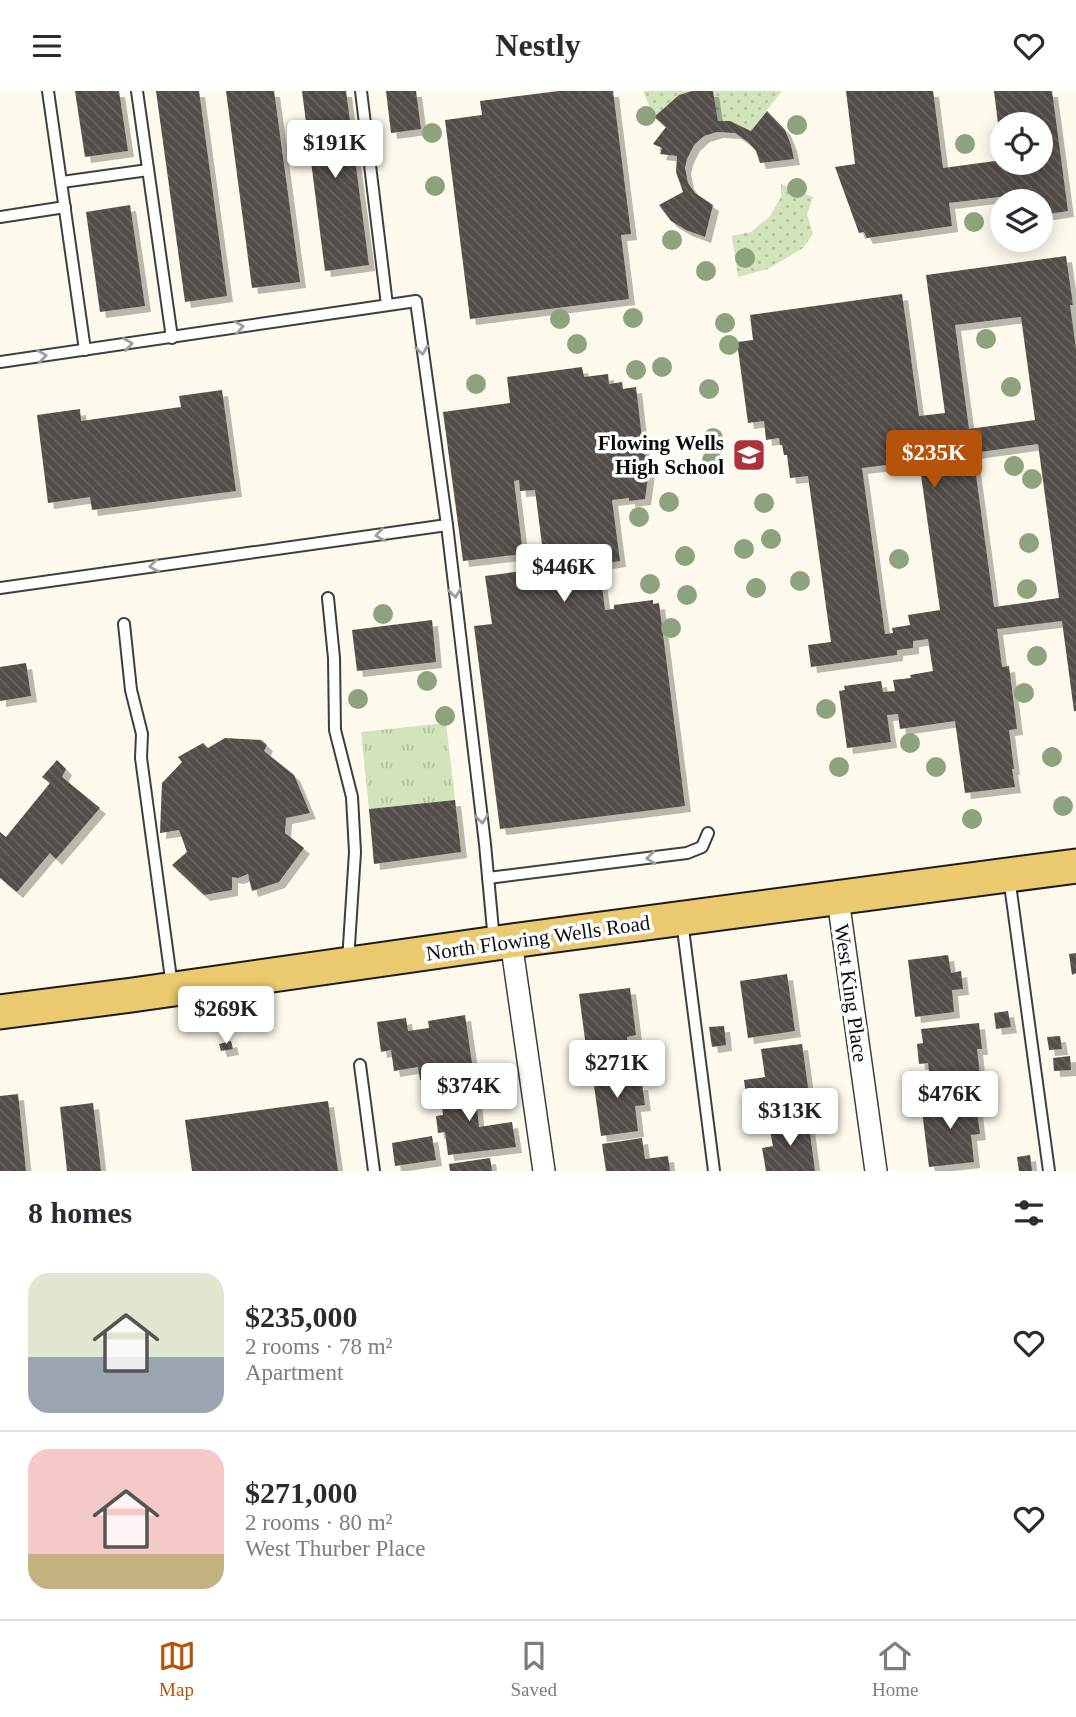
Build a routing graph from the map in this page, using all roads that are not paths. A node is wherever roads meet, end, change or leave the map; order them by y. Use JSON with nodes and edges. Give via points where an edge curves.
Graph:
{"nodes":[{"id":1,"x":48,"y":91,"type":"edge"},
{"id":2,"x":137,"y":91,"type":"edge"},
{"id":3,"x":361,"y":91,"type":"edge"},
{"id":4,"x":148,"y":170,"type":"junction"},
{"id":5,"x":62,"y":182,"type":"junction"},
{"id":6,"x":65,"y":207,"type":"junction"},
{"id":7,"x":0,"y":216,"type":"edge"},
{"id":8,"x":387,"y":306,"type":"junction"},
{"id":9,"x":172,"y":338,"type":"junction"},
{"id":10,"x":85,"y":350,"type":"junction"},
{"id":11,"x":0,"y":362,"type":"edge"},
{"id":12,"x":447,"y":525,"type":"junction"},
{"id":13,"x":0,"y":588,"type":"edge"},
{"id":14,"x":328,"y":598,"type":"dead end"},
{"id":15,"x":124,"y":624,"type":"dead end"},
{"id":16,"x":708,"y":833,"type":"dead end"},
{"id":17,"x":1076,"y":866,"type":"edge"},
{"id":18,"x":1008,"y":875,"type":"junction"},
{"id":19,"x":488,"y":878,"type":"junction"},
{"id":20,"x":838,"y":898,"type":"junction"},
{"id":21,"x":682,"y":918,"type":"junction"},
{"id":22,"x":503,"y":942,"type":"junction"},
{"id":23,"x":348,"y":964,"type":"junction"},
{"id":24,"x":173,"y":989,"type":"junction"},
{"id":25,"x":0,"y":1012,"type":"edge"},
{"id":26,"x":360,"y":1065,"type":"dead end"},
{"id":27,"x":374,"y":1171,"type":"edge"},
{"id":28,"x":544,"y":1171,"type":"edge"},
{"id":29,"x":714,"y":1171,"type":"edge"},
{"id":30,"x":876,"y":1171,"type":"edge"},
{"id":31,"x":1049,"y":1171,"type":"edge"}],
"edges":[{"from":1,"to":5,"type":"lane"},
{"from":2,"to":4,"type":"lane"},
{"from":3,"to":8,"type":"lane"},
{"from":4,"to":5,"type":"lane"},
{"from":4,"to":9,"type":"lane"},
{"from":5,"to":6,"type":"lane"},
{"from":6,"to":7,"type":"lane"},
{"from":6,"to":10,"type":"lane"},
{"from":9,"to":8,"type":"lane","one_way":true},
{"from":8,"to":12,"type":"lane","one_way":true,"via":[[416,301]]},
{"from":10,"to":9,"type":"lane","one_way":true},
{"from":11,"to":10,"type":"lane","one_way":true},
{"from":12,"to":13,"type":"lane","one_way":true},
{"from":12,"to":19,"type":"lane","one_way":true},
{"from":14,"to":23,"type":"lane","via":[[335,730],[352,797],[355,852]]},
{"from":15,"to":24,"type":"lane"},
{"from":16,"to":19,"type":"lane","one_way":true,"via":[[702,846],[687,853]]},
{"from":17,"to":18,"type":"main road","name":"North Flowing Wells Road"},
{"from":18,"to":20,"type":"main road","name":"North Flowing Wells Road"},
{"from":18,"to":31,"type":"lane"},
{"from":19,"to":22,"type":"lane"},
{"from":20,"to":21,"type":"main road","name":"North Flowing Wells Road"},
{"from":20,"to":30,"type":"street","name":"West King Place"},
{"from":21,"to":22,"type":"main road","name":"North Flowing Wells Road"},
{"from":21,"to":29,"type":"lane"},
{"from":22,"to":23,"type":"main road","name":"North Flowing Wells Road"},
{"from":22,"to":28,"type":"street"},
{"from":23,"to":24,"type":"main road","name":"North Flowing Wells Road"},
{"from":24,"to":25,"type":"main road","name":"North Flowing Wells Road"},
{"from":26,"to":27,"type":"lane"}]}
